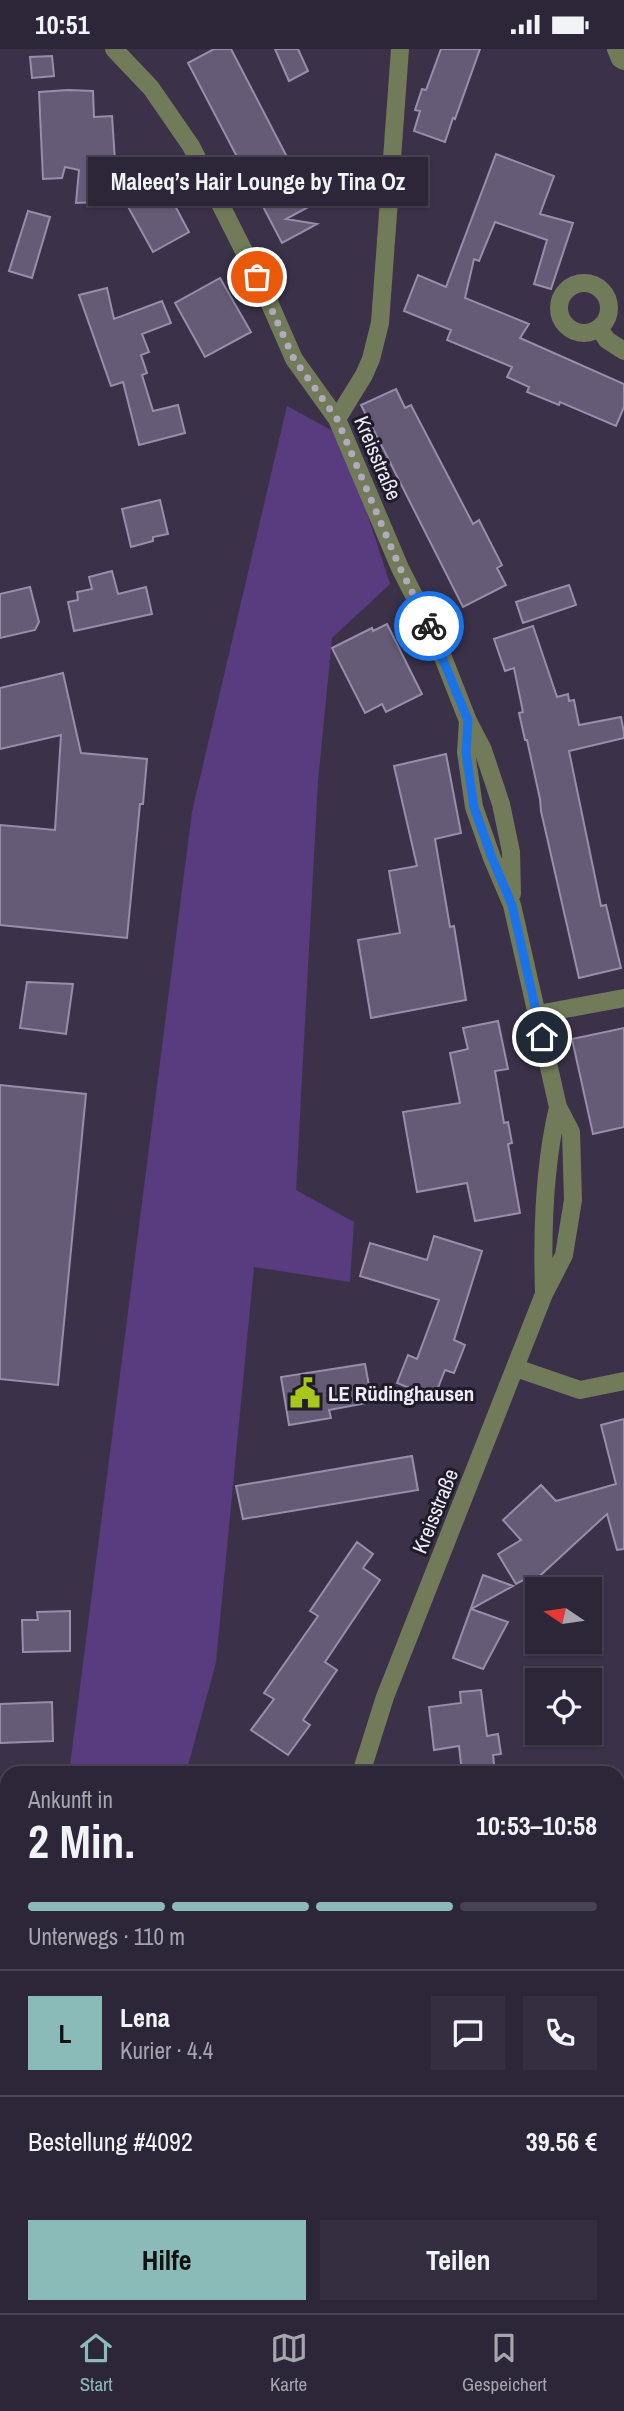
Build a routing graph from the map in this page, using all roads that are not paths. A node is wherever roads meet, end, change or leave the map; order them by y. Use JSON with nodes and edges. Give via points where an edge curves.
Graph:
{"nodes":[{"id":1,"x":114,"y":49,"type":"edge"},
{"id":2,"x":400,"y":49,"type":"edge"},
{"id":3,"x":616,"y":49,"type":"edge"},
{"id":4,"x":624,"y":61,"type":"edge"},
{"id":5,"x":599,"y":328,"type":"dead end"},
{"id":6,"x":624,"y":351,"type":"edge"},
{"id":7,"x":337,"y":419,"type":"junction"},
{"id":8,"x":468,"y":720,"type":"junction"},
{"id":9,"x":512,"y":905,"type":"junction"},
{"id":10,"x":624,"y":998,"type":"edge"},
{"id":11,"x":538,"y":1014,"type":"junction"},
{"id":12,"x":558,"y":1107,"type":"junction"},
{"id":13,"x":544,"y":1294,"type":"junction"},
{"id":14,"x":516,"y":1368,"type":"junction"},
{"id":15,"x":624,"y":1381,"type":"edge"},
{"id":16,"x":371,"y":1746,"type":"junction"},
{"id":17,"x":364,"y":1766,"type":"edge"},
{"id":18,"x":375,"y":1766,"type":"edge"}],
"edges":[{"from":1,"to":7,"type":"street","name":"Kreisstraße","via":[[151,88],[191,146],[294,359]]},
{"from":2,"to":7,"type":"street","via":[[380,323],[371,359]]},
{"from":3,"to":4,"type":"street"},
{"from":5,"to":6,"type":"street"},
{"from":7,"to":8,"type":"street","name":"Kreisstraße"},
{"from":8,"to":9,"type":"street","name":"Kreisstraße","via":[[501,804],[511,852]]},
{"from":8,"to":9,"type":"street","name":"Kreisstraße","via":[[466,753],[474,807]]},
{"from":9,"to":11,"type":"street","name":"Kreisstraße"},
{"from":10,"to":11,"type":"street"},
{"from":11,"to":12,"type":"street","name":"Kreisstraße"},
{"from":12,"to":13,"type":"street","name":"Kreisstraße","via":[[550,1150]]},
{"from":12,"to":13,"type":"street","name":"Kreisstraße","via":[[571,1132],[573,1201],[564,1255]]},
{"from":13,"to":14,"type":"street","name":"Kreisstraße"},
{"from":14,"to":15,"type":"street","via":[[580,1390]]},
{"from":14,"to":16,"type":"street","name":"Kreisstraße","via":[[385,1697]]},
{"from":16,"to":17,"type":"street","name":"Kreisstraße"},
{"from":16,"to":18,"type":"street","name":"Kreisstraße"}]}
